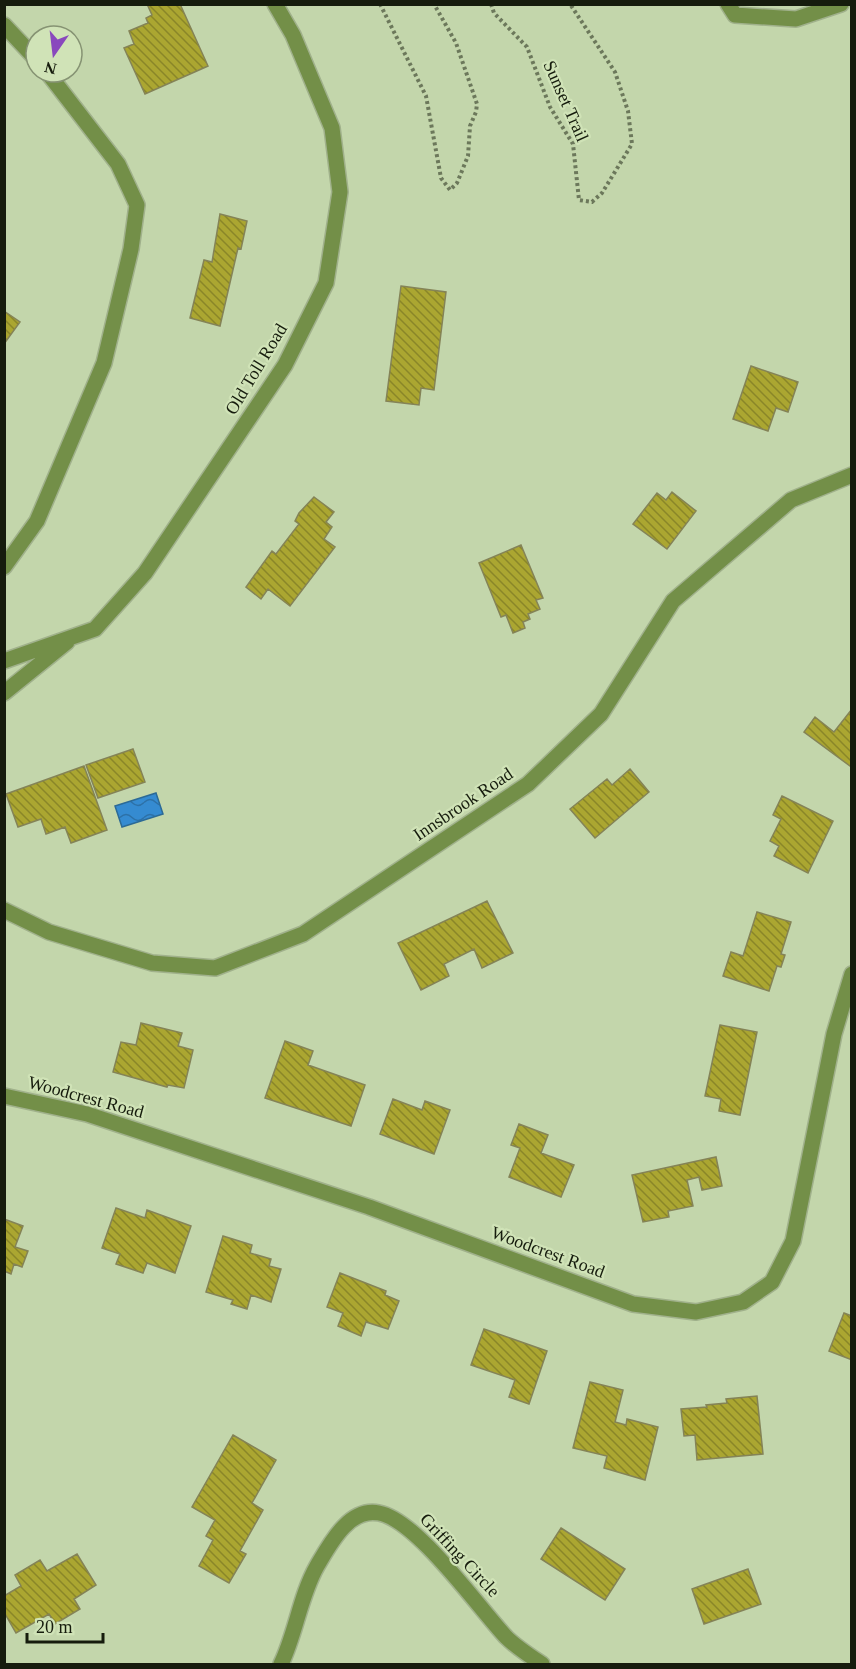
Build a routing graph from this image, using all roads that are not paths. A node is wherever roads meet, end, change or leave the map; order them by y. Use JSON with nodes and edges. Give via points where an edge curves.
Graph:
{"nodes":[{"id":1,"x":275,"y":4,"type":"edge"},
{"id":2,"x":728,"y":4,"type":"edge"},
{"id":3,"x":841,"y":4,"type":"edge"},
{"id":4,"x":4,"y":25,"type":"edge"},
{"id":5,"x":24,"y":46,"type":"edge"},
{"id":6,"x":55,"y":84,"type":"edge"},
{"id":7,"x":852,"y":475,"type":"edge"},
{"id":8,"x":4,"y":567,"type":"edge"},
{"id":9,"x":74,"y":636,"type":"junction"},
{"id":10,"x":4,"y":660,"type":"edge"},
{"id":11,"x":4,"y":693,"type":"edge"},
{"id":12,"x":4,"y":910,"type":"edge"},
{"id":13,"x":852,"y":974,"type":"edge"},
{"id":14,"x":4,"y":1096,"type":"edge"},
{"id":15,"x":281,"y":1665,"type":"edge"},
{"id":16,"x":542,"y":1665,"type":"edge"}],
"edges":[{"from":1,"to":9,"type":"street","name":"Old Toll Road","via":[[293,35],[332,128],[340,192],[326,283],[285,365],[145,573],[95,629]]},
{"from":2,"to":3,"type":"street","via":[[735,15],[796,20]]},
{"from":4,"to":5,"type":"street"},
{"from":6,"to":8,"type":"street","via":[[118,164],[137,206],[104,363],[37,521]]},
{"from":7,"to":12,"type":"street","name":"Innsbrook Road","via":[[791,500],[673,601],[601,714],[528,784],[303,934],[215,968],[152,963],[49,932]]},
{"from":9,"to":10,"type":"street","name":"Old Toll Road"},
{"from":9,"to":11,"type":"street"},
{"from":13,"to":14,"type":"street","name":"Woodcrest Road","via":[[834,1034],[793,1241],[772,1282],[743,1302],[696,1312],[633,1304],[369,1208],[87,1113]]},
{"from":15,"to":16,"type":"street","name":"Griffing Circle","via":[[316,1567],[350,1520],[379,1512],[403,1523],[466,1588],[507,1638]]}]}
